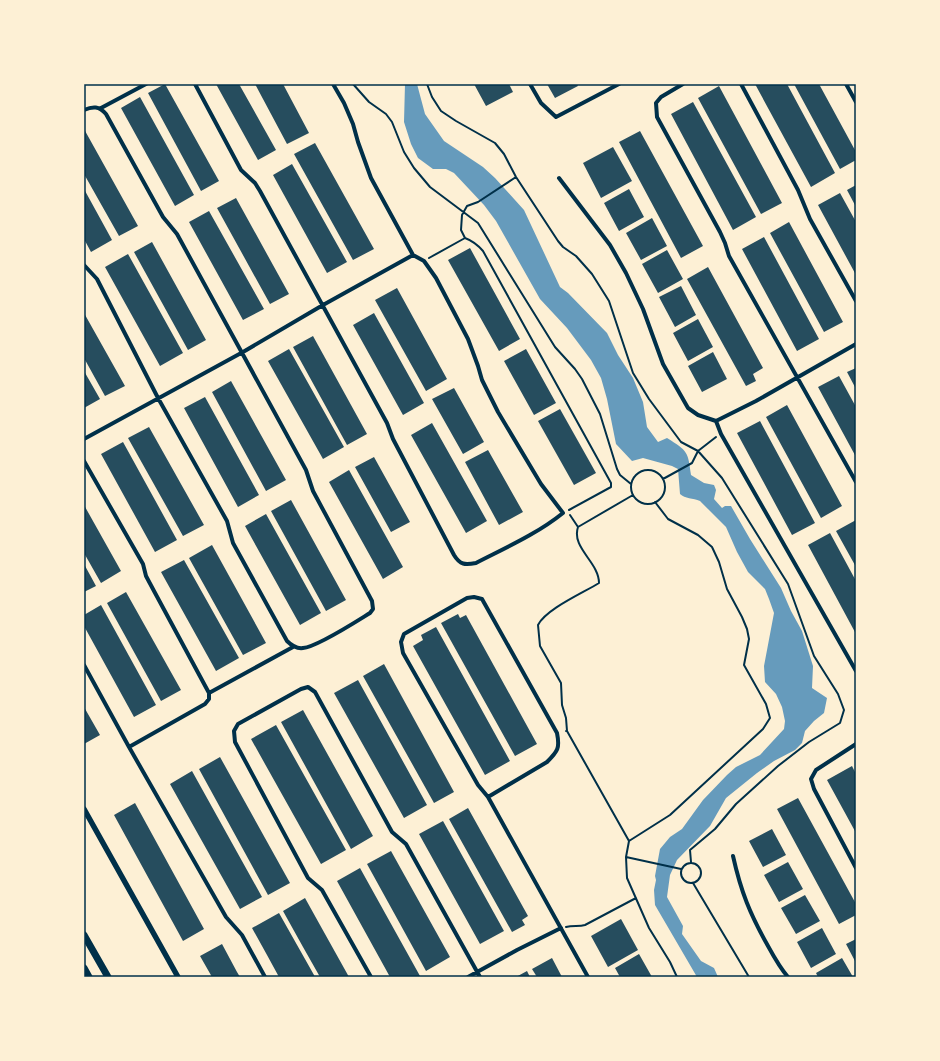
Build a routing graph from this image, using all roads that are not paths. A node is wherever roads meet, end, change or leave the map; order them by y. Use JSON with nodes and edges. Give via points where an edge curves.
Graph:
{"nodes":[{"id":1,"x":146,"y":84,"type":"edge"},
{"id":2,"x":195,"y":84,"type":"edge"},
{"id":3,"x":333,"y":84,"type":"edge"},
{"id":4,"x":530,"y":84,"type":"edge"},
{"id":5,"x":619,"y":84,"type":"edge"},
{"id":6,"x":683,"y":84,"type":"edge"},
{"id":7,"x":741,"y":84,"type":"edge"},
{"id":8,"x":846,"y":84,"type":"edge"},
{"id":9,"x":856,"y":102,"type":"edge"},
{"id":10,"x":101,"y":108,"type":"junction"},
{"id":11,"x":84,"y":110,"type":"edge"},
{"id":12,"x":559,"y":178,"type":"dead end"},
{"id":13,"x":413,"y":255,"type":"junction"},
{"id":14,"x":84,"y":265,"type":"edge"},
{"id":15,"x":856,"y":301,"type":"edge"},
{"id":16,"x":323,"y":305,"type":"junction"},
{"id":17,"x":856,"y":344,"type":"edge"},
{"id":18,"x":242,"y":352,"type":"junction"},
{"id":19,"x":797,"y":377,"type":"junction"},
{"id":20,"x":158,"y":398,"type":"junction"},
{"id":21,"x":716,"y":421,"type":"junction"},
{"id":22,"x":84,"y":439,"type":"edge"},
{"id":23,"x":84,"y":461,"type":"edge"},
{"id":24,"x":856,"y":482,"type":"edge"},
{"id":25,"x":293,"y":647,"type":"junction"},
{"id":26,"x":84,"y":665,"type":"edge"},
{"id":27,"x":856,"y":671,"type":"edge"},
{"id":28,"x":209,"y":693,"type":"junction"},
{"id":29,"x":856,"y":744,"type":"edge"},
{"id":30,"x":129,"y":747,"type":"junction"},
{"id":31,"x":488,"y":797,"type":"junction"},
{"id":32,"x":84,"y":808,"type":"edge"},
{"id":33,"x":733,"y":856,"type":"dead end"},
{"id":34,"x":856,"y":868,"type":"edge"},
{"id":35,"x":561,"y":928,"type":"junction"},
{"id":36,"x":84,"y":935,"type":"edge"},
{"id":37,"x":84,"y":968,"type":"edge"},
{"id":38,"x":477,"y":972,"type":"junction"},
{"id":39,"x":89,"y":977,"type":"edge"},
{"id":40,"x":108,"y":977,"type":"edge"},
{"id":41,"x":178,"y":977,"type":"edge"},
{"id":42,"x":265,"y":977,"type":"edge"},
{"id":43,"x":371,"y":977,"type":"edge"},
{"id":44,"x":468,"y":977,"type":"edge"},
{"id":45,"x":480,"y":977,"type":"edge"},
{"id":46,"x":588,"y":977,"type":"edge"},
{"id":47,"x":788,"y":977,"type":"edge"}],
"edges":[{"from":1,"to":10,"type":"street"},
{"from":2,"to":16,"type":"street","via":[[241,170],[260,191]]},
{"from":3,"to":13,"type":"street","via":[[353,124],[371,178]]},
{"from":4,"to":5,"type":"street","via":[[541,103],[556,117]]},
{"from":6,"to":19,"type":"street","via":[[661,97],[656,103],[657,118],[723,237],[729,256]]},
{"from":7,"to":15,"type":"street","via":[[798,190],[810,219]]},
{"from":8,"to":9,"type":"street"},
{"from":10,"to":11,"type":"street"},
{"from":10,"to":18,"type":"street","via":[[163,217],[177,234]]},
{"from":12,"to":21,"type":"street","via":[[610,245],[626,273],[643,309],[663,364],[688,408],[698,415]]},
{"from":13,"to":16,"type":"street"},
{"from":13,"to":16,"type":"street","via":[[424,261],[436,278],[468,339],[482,380],[498,412],[541,484],[563,513],[513,544],[476,563],[463,565],[458,561]]},
{"from":14,"to":20,"type":"street","via":[[97,279]]},
{"from":16,"to":18,"type":"street"},
{"from":17,"to":19,"type":"street"},
{"from":18,"to":20,"type":"street"},
{"from":18,"to":25,"type":"street","via":[[306,470],[313,491],[372,601],[373,609],[370,613],[340,631],[314,646]]},
{"from":19,"to":21,"type":"street"},
{"from":19,"to":24,"type":"street"},
{"from":20,"to":22,"type":"street"},
{"from":20,"to":25,"type":"street","via":[[226,520],[233,543],[286,641]]},
{"from":21,"to":27,"type":"street"},
{"from":23,"to":28,"type":"street","via":[[142,564]]},
{"from":25,"to":28,"type":"street"},
{"from":26,"to":30,"type":"street"},
{"from":28,"to":30,"type":"street","via":[[209,699],[205,704]]},
{"from":29,"to":34,"type":"street","via":[[816,770],[811,779]]},
{"from":30,"to":42,"type":"street","via":[[226,917],[242,935]]},
{"from":31,"to":31,"type":"street","via":[[478,785],[403,653],[401,642],[404,634],[467,598],[474,597],[482,600],[557,733],[559,745],[547,762]]},
{"from":31,"to":35,"type":"street"},
{"from":32,"to":41,"type":"street"},
{"from":33,"to":47,"type":"street","via":[[749,910],[780,968]]},
{"from":35,"to":38,"type":"street"},
{"from":35,"to":46,"type":"street"},
{"from":36,"to":40,"type":"main road"},
{"from":37,"to":39,"type":"main road"},
{"from":38,"to":43,"type":"street","via":[[406,844],[392,832],[315,692],[308,687],[238,724],[234,731],[235,742],[308,878],[322,890]]},
{"from":38,"to":44,"type":"street"},
{"from":38,"to":45,"type":"street"}]}
